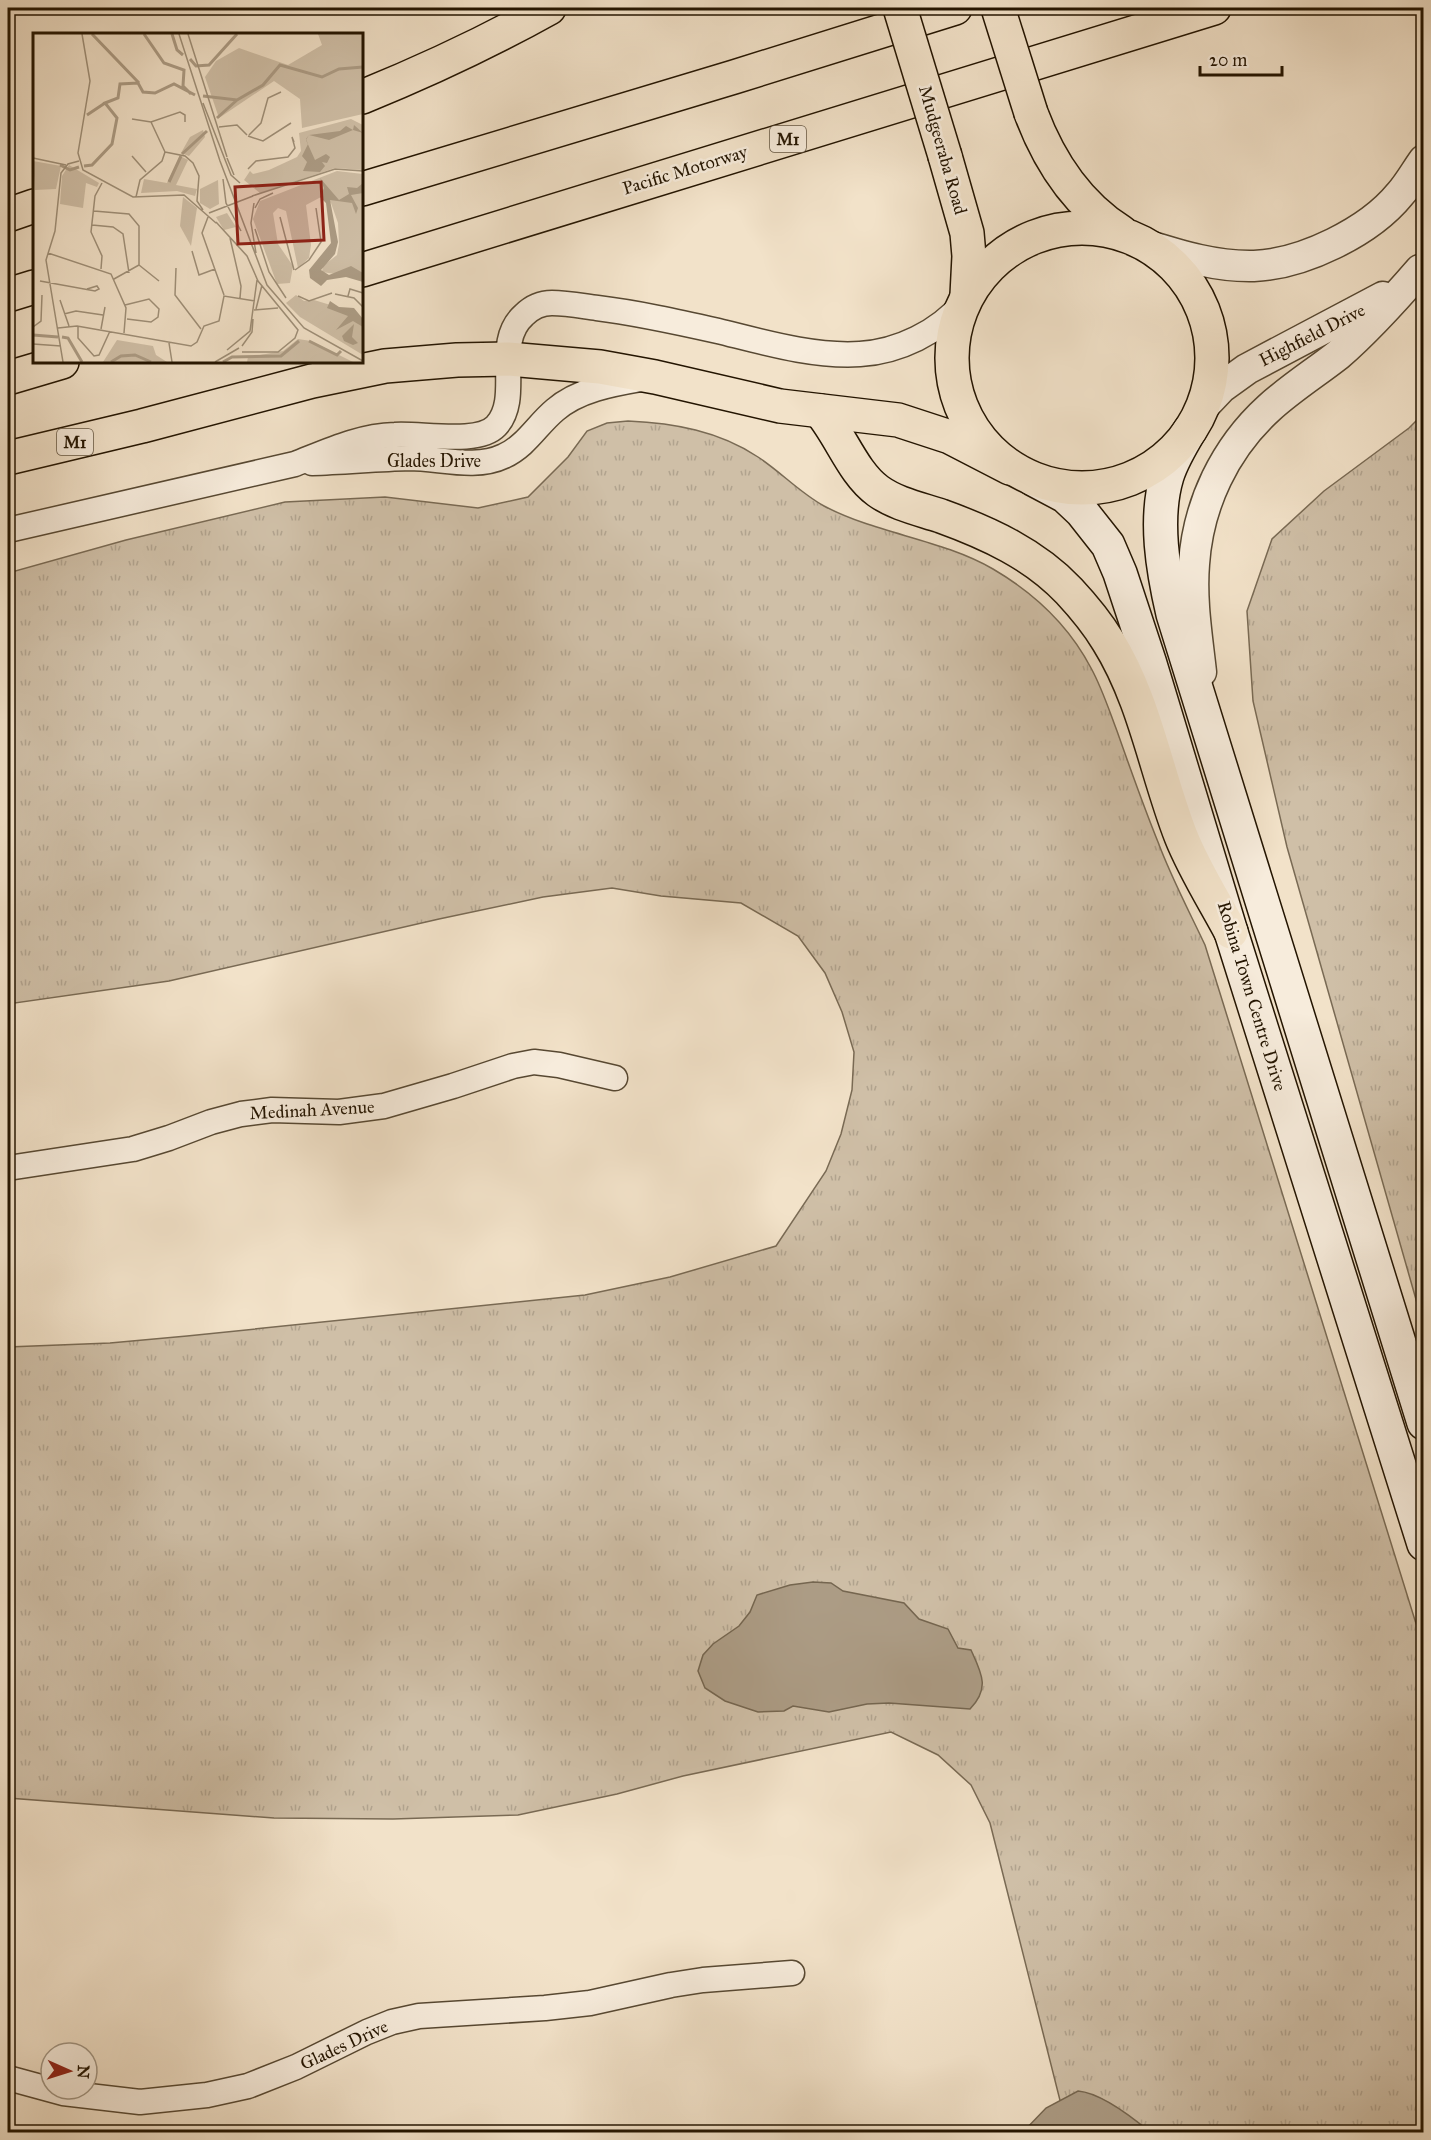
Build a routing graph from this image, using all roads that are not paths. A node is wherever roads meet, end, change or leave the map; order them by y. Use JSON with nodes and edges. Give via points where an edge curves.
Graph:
{"nodes":[{"id":1,"x":549,"y":8,"type":"edge"},
{"id":2,"x":900,"y":8,"type":"edge"},
{"id":3,"x":955,"y":8,"type":"edge"},
{"id":4,"x":998,"y":8,"type":"edge"},
{"id":5,"x":1214,"y":8,"type":"edge"},
{"id":6,"x":363,"y":97,"type":"edge"},
{"id":7,"x":1424,"y":160,"type":"edge"},
{"id":8,"x":363,"y":189,"type":"edge"},
{"id":9,"x":33,"y":206,"type":"edge"},
{"id":10,"x":8,"y":215,"type":"edge"},
{"id":11,"x":1143,"y":243,"type":"junction"},
{"id":12,"x":1422,"y":268,"type":"edge"},
{"id":13,"x":363,"y":270,"type":"edge"},
{"id":14,"x":33,"y":287,"type":"edge"},
{"id":15,"x":8,"y":296,"type":"edge"},
{"id":16,"x":965,"y":299,"type":"junction"},
{"id":17,"x":508,"y":359,"type":"junction"},
{"id":18,"x":59,"y":363,"type":"edge"},
{"id":19,"x":655,"y":377,"type":"junction"},
{"id":20,"x":8,"y":378,"type":"edge"},
{"id":21,"x":820,"y":411,"type":"junction"},
{"id":22,"x":1196,"y":419,"type":"junction"},
{"id":23,"x":8,"y":458,"type":"edge"},
{"id":24,"x":296,"y":464,"type":"junction"},
{"id":25,"x":1022,"y":474,"type":"junction"},
{"id":26,"x":8,"y":530,"type":"edge"},
{"id":27,"x":1209,"y":733,"type":"junction"},
{"id":28,"x":1231,"y":932,"type":"junction"},
{"id":29,"x":615,"y":1078,"type":"dead end"},
{"id":30,"x":8,"y":1167,"type":"edge"},
{"id":31,"x":1424,"y":1423,"type":"edge"},
{"id":32,"x":1424,"y":1544,"type":"edge"},
{"id":33,"x":792,"y":1973,"type":"dead end"},
{"id":34,"x":8,"y":2078,"type":"edge"}],
"edges":[{"from":1,"to":6,"type":"main road","via":[[474,48]]},
{"from":2,"to":16,"type":"main road","name":"Mudgeeraba Road","bridge":true,"via":[[967,233]]},
{"from":3,"to":8,"type":"main road"},
{"from":4,"to":11,"type":"main road","bridge":true,"via":[[1031,113],[1048,153],[1075,191],[1105,221]]},
{"from":5,"to":13,"type":"main road","name":"Pacific Motorway","number":"M1"},
{"from":7,"to":11,"type":"street","via":[[1400,195],[1369,223],[1306,254],[1268,264],[1240,265],[1195,259]]},
{"from":9,"to":10,"type":"main road"},
{"from":11,"to":16,"type":"main road","via":[[1094,228],[1068,228],[1039,235],[998,258]]},
{"from":11,"to":22,"type":"main road","via":[[1178,269],[1193,290],[1208,327],[1211,370]]},
{"from":12,"to":22,"type":"street","name":"Highfield Drive","via":[[1364,308],[1247,369],[1222,387]]},
{"from":12,"to":27,"type":"street","via":[[1359,336],[1249,427],[1214,483],[1200,523],[1193,578]]},
{"from":14,"to":15,"type":"main road"},
{"from":16,"to":17,"type":"street","name":"Glades Drive","via":[[945,321],[921,336],[881,352],[859,354],[782,346],[625,312],[547,303],[530,309],[516,322]]},
{"from":16,"to":25,"type":"main road","via":[[952,345],[955,389],[965,417],[982,444]]},
{"from":17,"to":19,"type":"main road","number":"M1","via":[[591,366]]},
{"from":17,"to":23,"type":"main road","number":"M1","via":[[386,366]]},
{"from":17,"to":24,"type":"street","name":"Glades Drive","via":[[504,412],[498,424],[484,434],[377,436]]},
{"from":18,"to":20,"type":"main road"},
{"from":19,"to":21,"type":"main road","number":"M1","via":[[761,402]]},
{"from":19,"to":24,"type":"street","name":"Glades Drive","via":[[575,397],[555,410],[517,448],[488,461],[409,458]]},
{"from":21,"to":25,"type":"main road","number":"M1","via":[[884,418],[927,428]]},
{"from":21,"to":28,"type":"main road","via":[[861,474],[878,492],[1018,551],[1066,588],[1091,616],[1125,673],[1181,837]]},
{"from":22,"to":25,"type":"main road","via":[[1161,462],[1118,483],[1062,487]]},
{"from":22,"to":27,"type":"main road","name":"Robina Town Centre Drive","via":[[1166,482],[1162,537],[1173,614]]},
{"from":24,"to":26,"type":"street","name":"Glades Drive"},
{"from":25,"to":28,"type":"main road","name":"Robina Town Centre Drive","via":[[1073,502],[1112,553],[1150,664]]},
{"from":27,"to":31,"type":"main road","name":"Robina Town Centre Drive"},
{"from":28,"to":32,"type":"main road","name":"Robina Town Centre Drive"},
{"from":29,"to":30,"type":"street","name":"Medinah Avenue","via":[[534,1062],[384,1106],[339,1112],[272,1110],[241,1114],[133,1149]]},
{"from":33,"to":34,"type":"street","name":"Glades Drive","via":[[703,1980],[590,2003],[419,2016],[367,2032],[248,2086],[207,2095],[140,2102],[63,2092]]}]}
